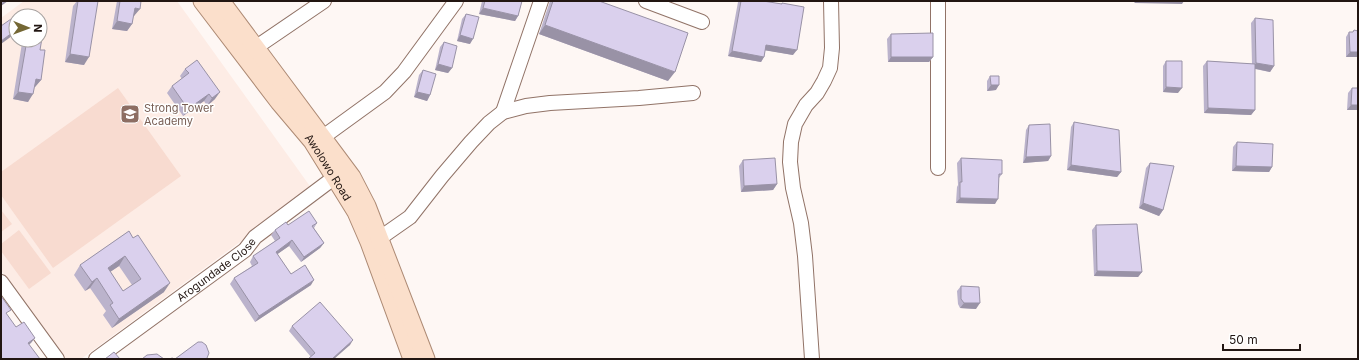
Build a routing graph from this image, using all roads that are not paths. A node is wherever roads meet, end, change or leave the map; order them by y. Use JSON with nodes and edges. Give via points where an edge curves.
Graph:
{"nodes":[{"id":1,"x":202,"y":1,"type":"edge"},
{"id":2,"x":221,"y":1,"type":"edge"},
{"id":3,"x":324,"y":1,"type":"edge"},
{"id":4,"x":456,"y":1,"type":"edge"},
{"id":5,"x":541,"y":1,"type":"edge"},
{"id":6,"x":646,"y":1,"type":"edge"},
{"id":7,"x":831,"y":1,"type":"edge"},
{"id":8,"x":938,"y":1,"type":"edge"},
{"id":9,"x":702,"y":22,"type":"dead end"},
{"id":10,"x":255,"y":48,"type":"junction"},
{"id":11,"x":693,"y":93,"type":"dead end"},
{"id":12,"x":503,"y":112,"type":"junction"},
{"id":13,"x":323,"y":137,"type":"junction"},
{"id":14,"x":938,"y":168,"type":"dead end"},
{"id":15,"x":335,"y":177,"type":"junction"},
{"id":16,"x":380,"y":238,"type":"junction"},
{"id":17,"x":1,"y":282,"type":"edge"},
{"id":18,"x":57,"y":359,"type":"edge"},
{"id":19,"x":96,"y":359,"type":"edge"},
{"id":20,"x":412,"y":359,"type":"edge"},
{"id":21,"x":426,"y":359,"type":"edge"},
{"id":22,"x":812,"y":359,"type":"edge"}],
"edges":[{"from":1,"to":15,"type":"main road","name":"Awolowo Road","via":[[312,141]]},
{"from":2,"to":10,"type":"main road","name":"Awolowo Road"},
{"from":3,"to":10,"type":"street"},
{"from":4,"to":13,"type":"street","via":[[404,72],[386,92]]},
{"from":5,"to":12,"type":"street"},
{"from":6,"to":9,"type":"street"},
{"from":7,"to":22,"type":"street","via":[[830,68],[817,94],[806,105],[795,124],[791,142],[793,188],[806,256]]},
{"from":8,"to":14,"type":"street"},
{"from":10,"to":13,"type":"main road","name":"Awolowo Road"},
{"from":11,"to":12,"type":"street","via":[[550,103]]},
{"from":12,"to":16,"type":"street","via":[[471,142],[410,217]]},
{"from":13,"to":16,"type":"main road","name":"Awolowo Road","via":[[352,177]]},
{"from":15,"to":19,"type":"street","name":"Arogundade Close","via":[[255,237],[245,250]]},
{"from":15,"to":20,"type":"main road","name":"Awolowo Road","via":[[356,212],[369,242]]},
{"from":16,"to":21,"type":"main road","name":"Awolowo Road"},
{"from":17,"to":18,"type":"street"}]}
